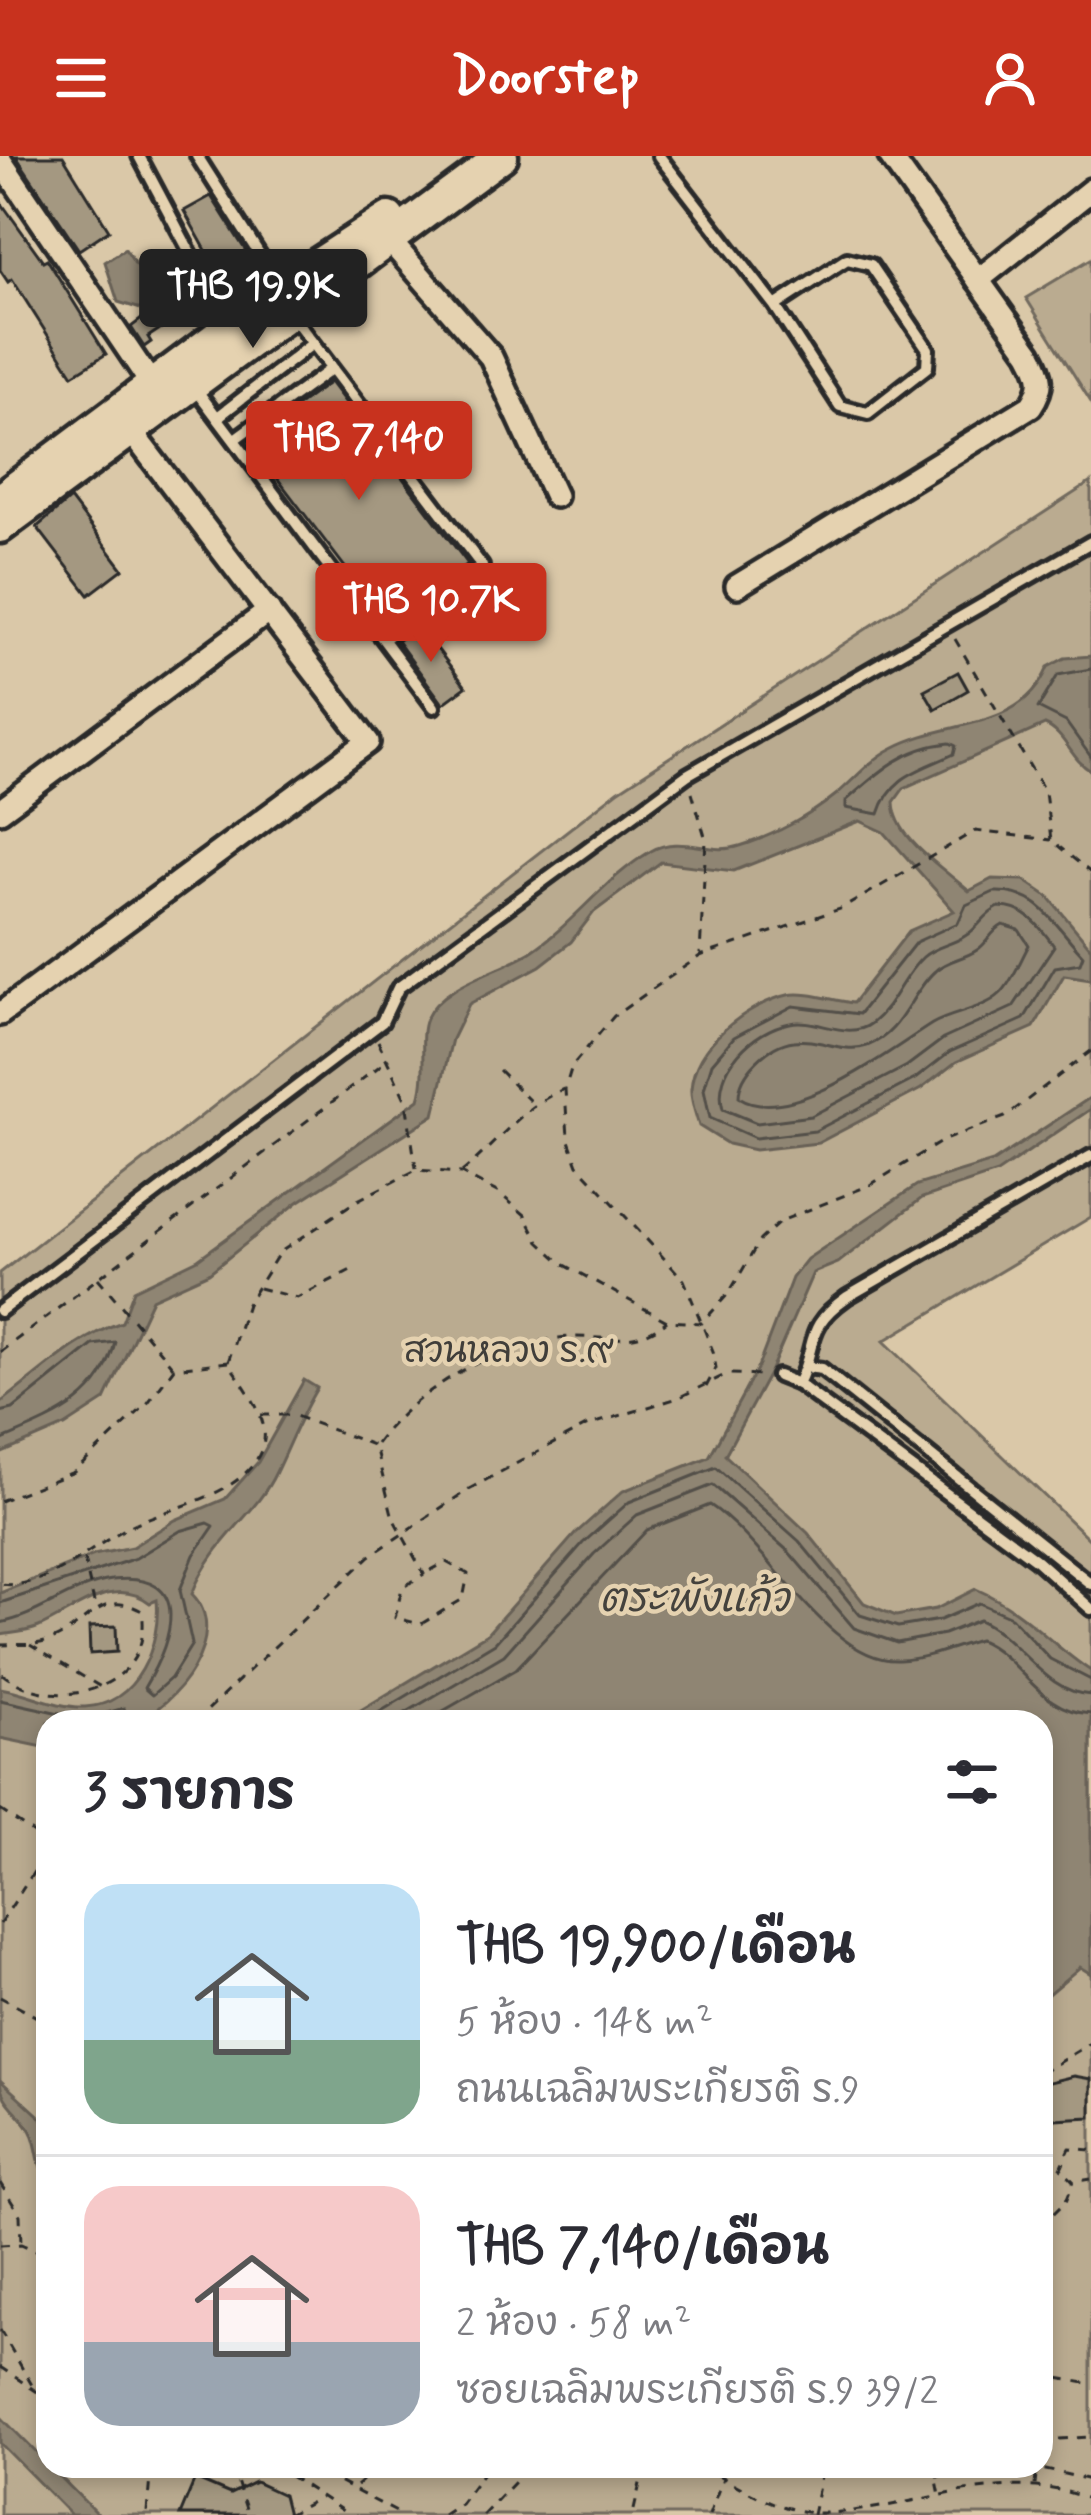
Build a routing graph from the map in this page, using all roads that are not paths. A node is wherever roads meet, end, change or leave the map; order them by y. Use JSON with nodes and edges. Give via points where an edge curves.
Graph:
{"nodes":[{"id":1,"x":139,"y":156,"type":"edge"},
{"id":2,"x":197,"y":156,"type":"edge"},
{"id":3,"x":472,"y":156,"type":"edge"},
{"id":4,"x":502,"y":156,"type":"edge"},
{"id":5,"x":659,"y":156,"type":"edge"},
{"id":6,"x":890,"y":156,"type":"edge"},
{"id":7,"x":0,"y":160,"type":"edge"},
{"id":8,"x":1091,"y":190,"type":"edge"},
{"id":9,"x":390,"y":241,"type":"junction"},
{"id":10,"x":978,"y":280,"type":"junction"},
{"id":11,"x":277,"y":282,"type":"dead end"},
{"id":12,"x":775,"y":306,"type":"junction"},
{"id":13,"x":291,"y":315,"type":"junction"},
{"id":14,"x":230,"y":327,"type":"junction"},
{"id":15,"x":312,"y":344,"type":"junction"},
{"id":16,"x":331,"y":369,"type":"junction"},
{"id":17,"x":152,"y":385,"type":"junction"},
{"id":18,"x":193,"y":386,"type":"junction"},
{"id":19,"x":219,"y":416,"type":"junction"},
{"id":20,"x":131,"y":431,"type":"junction"},
{"id":21,"x":236,"y":438,"type":"junction"},
{"id":22,"x":556,"y":496,"type":"dead end"},
{"id":23,"x":0,"y":499,"type":"edge"},
{"id":24,"x":0,"y":527,"type":"edge"},
{"id":25,"x":1091,"y":542,"type":"edge"},
{"id":26,"x":737,"y":586,"type":"dead end"},
{"id":27,"x":269,"y":611,"type":"junction"},
{"id":28,"x":384,"y":639,"type":"junction"},
{"id":29,"x":434,"y":707,"type":"dead end"},
{"id":30,"x":0,"y":811,"type":"edge"},
{"id":31,"x":0,"y":1014,"type":"edge"},
{"id":32,"x":1091,"y":1156,"type":"edge"},
{"id":33,"x":0,"y":1311,"type":"edge"},
{"id":34,"x":807,"y":1366,"type":"junction"},
{"id":35,"x":778,"y":1376,"type":"road end"},
{"id":36,"x":798,"y":1384,"type":"junction"},
{"id":37,"x":1091,"y":1584,"type":"edge"},
{"id":38,"x":1091,"y":1609,"type":"edge"}],
"edges":[{"from":1,"to":14,"type":"lane"},
{"from":2,"to":11,"type":"lane"},
{"from":3,"to":14,"type":"main road"},
{"from":4,"to":9,"type":"main road"},
{"from":5,"to":12,"type":"lane"},
{"from":6,"to":10,"type":"street"},
{"from":7,"to":17,"type":"street"},
{"from":8,"to":10,"type":"street"},
{"from":9,"to":13,"type":"main road"},
{"from":9,"to":22,"type":"street","via":[[490,357]]},
{"from":10,"to":26,"type":"street","via":[[1042,374],[1031,406]]},
{"from":12,"to":12,"type":"lane","via":[[847,260],[871,266],[928,349],[927,367],[868,413],[853,412],[827,389]]},
{"from":13,"to":15,"type":"lane"},
{"from":13,"to":18,"type":"main road"},
{"from":14,"to":17,"type":"main road"},
{"from":15,"to":16,"type":"lane"},
{"from":15,"to":19,"type":"lane"},
{"from":16,"to":21,"type":"lane"},
{"from":16,"to":28,"type":"lane","via":[[482,566]]},
{"from":17,"to":23,"type":"main road"},
{"from":18,"to":19,"type":"lane"},
{"from":18,"to":20,"type":"main road"},
{"from":19,"to":21,"type":"lane"},
{"from":20,"to":24,"type":"main road"},
{"from":20,"to":27,"type":"street"},
{"from":21,"to":28,"type":"lane"},
{"from":25,"to":33,"type":"lane","via":[[687,775],[398,988],[372,1030]]},
{"from":27,"to":30,"type":"street"},
{"from":27,"to":31,"type":"street","via":[[368,742]]},
{"from":28,"to":29,"type":"lane"},
{"from":32,"to":34,"type":"lane","via":[[820,1316],[807,1340]]},
{"from":34,"to":36,"type":"lane"},
{"from":34,"to":37,"type":"lane","via":[[822,1369]]},
{"from":35,"to":36,"type":"lane"},
{"from":36,"to":38,"type":"lane"}]}
